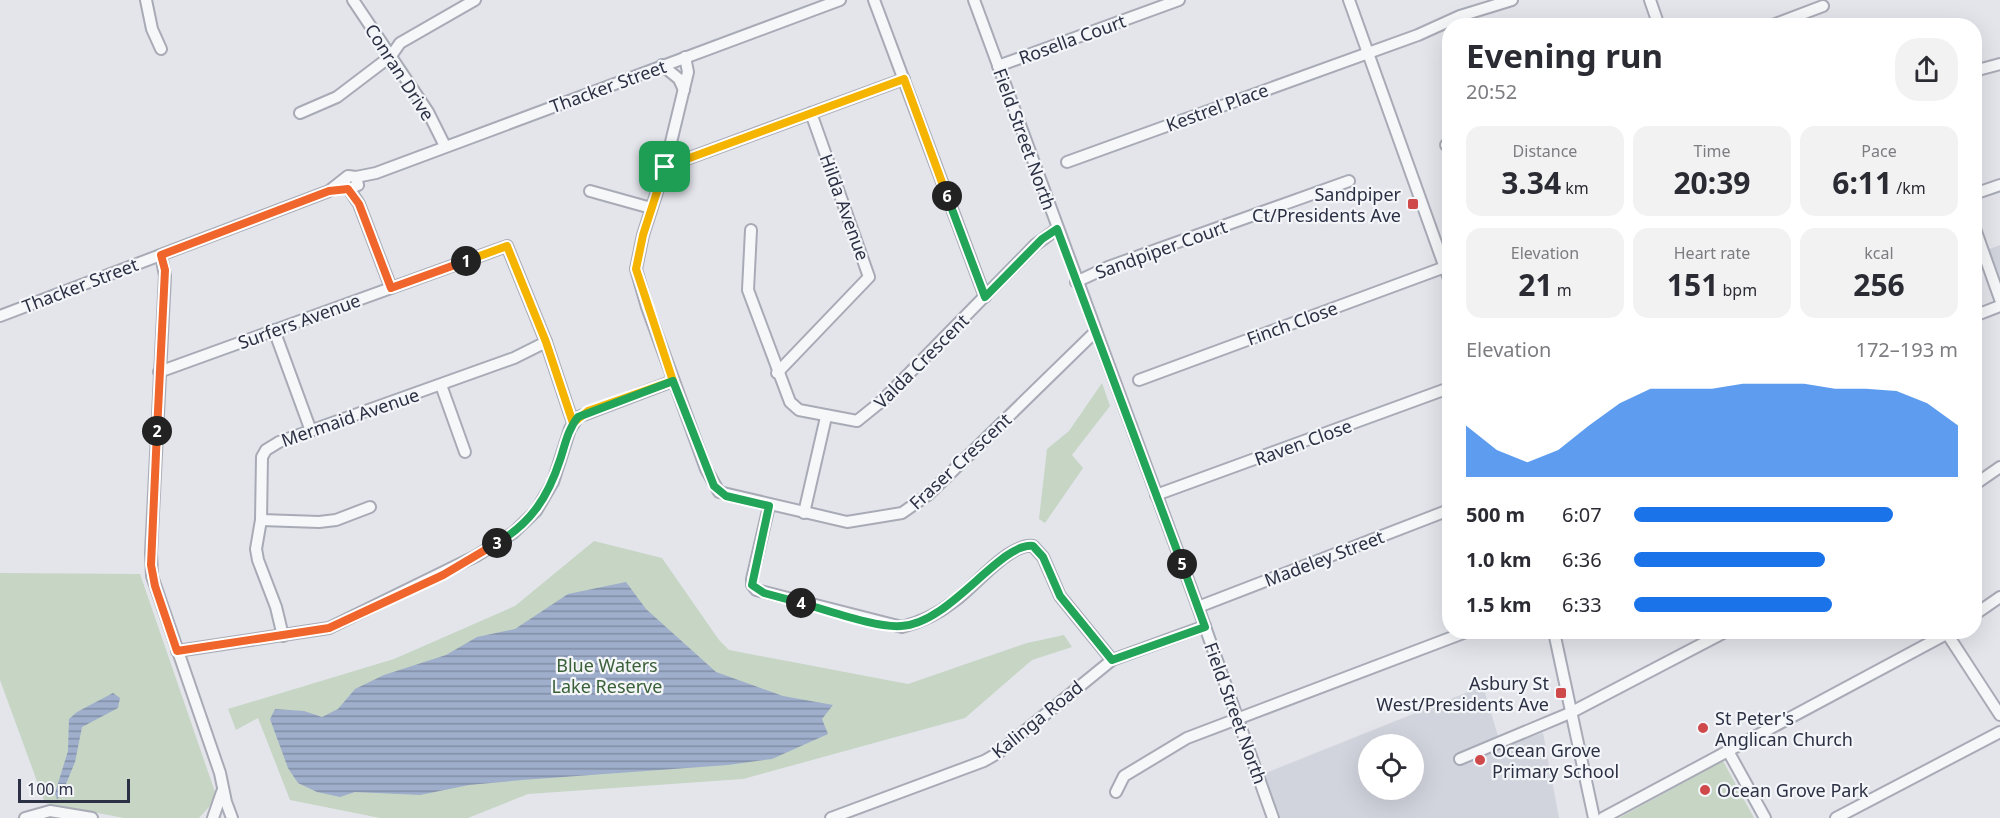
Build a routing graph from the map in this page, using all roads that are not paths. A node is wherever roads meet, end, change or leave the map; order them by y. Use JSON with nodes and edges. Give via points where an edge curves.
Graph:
{"nodes":[{"id":1,"x":146,"y":0,"type":"edge"},
{"id":2,"x":353,"y":0,"type":"edge"},
{"id":3,"x":475,"y":0,"type":"edge"},
{"id":4,"x":840,"y":0,"type":"edge"},
{"id":5,"x":874,"y":0,"type":"edge"},
{"id":6,"x":974,"y":0,"type":"edge"},
{"id":7,"x":1179,"y":0,"type":"edge"},
{"id":8,"x":1349,"y":0,"type":"edge"},
{"id":9,"x":1512,"y":0,"type":"edge"},
{"id":10,"x":1650,"y":0,"type":"edge"},
{"id":11,"x":1823,"y":6,"type":"dead end"},
{"id":12,"x":1455,"y":18,"type":"edge"},
{"id":13,"x":1656,"y":18,"type":"edge"},
{"id":14,"x":1791,"y":18,"type":"edge"},
{"id":15,"x":1442,"y":23,"type":"edge"},
{"id":16,"x":161,"y":49,"type":"dead end"},
{"id":17,"x":1368,"y":53,"type":"junction"},
{"id":18,"x":391,"y":56,"type":"junction"},
{"id":19,"x":686,"y":57,"type":"junction"},
{"id":20,"x":2000,"y":64,"type":"edge"},
{"id":21,"x":662,"y":65,"type":"junction"},
{"id":22,"x":998,"y":66,"type":"junction"},
{"id":23,"x":1982,"y":69,"type":"edge"},
{"id":24,"x":904,"y":79,"type":"junction"},
{"id":25,"x":684,"y":90,"type":"junction"},
{"id":26,"x":300,"y":113,"type":"dead end"},
{"id":27,"x":811,"y":113,"type":"junction"},
{"id":28,"x":445,"y":146,"type":"junction"},
{"id":29,"x":1067,"y":162,"type":"dead end"},
{"id":30,"x":665,"y":167,"type":"junction"},
{"id":31,"x":1349,"y":182,"type":"dead end"},
{"id":32,"x":352,"y":184,"type":"junction"},
{"id":33,"x":2000,"y":185,"type":"edge"},
{"id":34,"x":590,"y":191,"type":"dead end"},
{"id":35,"x":1982,"y":191,"type":"edge"},
{"id":36,"x":651,"y":208,"type":"junction"},
{"id":37,"x":1057,"y":229,"type":"junction"},
{"id":38,"x":751,"y":230,"type":"dead end"},
{"id":39,"x":1982,"y":248,"type":"edge"},
{"id":40,"x":161,"y":255,"type":"junction"},
{"id":41,"x":1442,"y":259,"type":"edge"},
{"id":42,"x":1442,"y":268,"type":"edge"},
{"id":43,"x":1076,"y":282,"type":"junction"},
{"id":44,"x":391,"y":288,"type":"junction"},
{"id":45,"x":985,"y":297,"type":"junction"},
{"id":46,"x":2000,"y":299,"type":"edge"},
{"id":47,"x":2000,"y":306,"type":"edge"},
{"id":48,"x":1982,"y":313,"type":"edge"},
{"id":49,"x":0,"y":316,"type":"edge"},
{"id":50,"x":273,"y":330,"type":"junction"},
{"id":51,"x":1095,"y":332,"type":"junction"},
{"id":52,"x":546,"y":342,"type":"junction"},
{"id":53,"x":159,"y":372,"type":"junction"},
{"id":54,"x":777,"y":373,"type":"junction"},
{"id":55,"x":1139,"y":380,"type":"dead end"},
{"id":56,"x":673,"y":381,"type":"junction"},
{"id":57,"x":441,"y":385,"type":"junction"},
{"id":58,"x":1442,"y":391,"type":"edge"},
{"id":59,"x":826,"y":417,"type":"junction"},
{"id":60,"x":573,"y":423,"type":"junction"},
{"id":61,"x":311,"y":431,"type":"junction"},
{"id":62,"x":465,"y":452,"type":"dead end"},
{"id":63,"x":2000,"y":467,"type":"edge"},
{"id":64,"x":1982,"y":479,"type":"edge"},
{"id":65,"x":1156,"y":495,"type":"junction"},
{"id":66,"x":769,"y":506,"type":"junction"},
{"id":67,"x":370,"y":507,"type":"dead end"},
{"id":68,"x":804,"y":513,"type":"junction"},
{"id":69,"x":1442,"y":513,"type":"edge"},
{"id":70,"x":261,"y":520,"type":"junction"},
{"id":71,"x":2000,"y":597,"type":"edge"},
{"id":72,"x":1198,"y":607,"type":"junction"},
{"id":73,"x":1982,"y":609,"type":"edge"},
{"id":74,"x":1205,"y":627,"type":"junction"},
{"id":75,"x":283,"y":636,"type":"junction"},
{"id":76,"x":1448,"y":639,"type":"edge"},
{"id":77,"x":1555,"y":639,"type":"edge"},
{"id":78,"x":1712,"y":639,"type":"edge"},
{"id":79,"x":1934,"y":639,"type":"edge"},
{"id":80,"x":1951,"y":639,"type":"edge"},
{"id":81,"x":177,"y":651,"type":"junction"},
{"id":82,"x":1112,"y":660,"type":"junction"},
{"id":83,"x":1570,"y":713,"type":"junction"},
{"id":84,"x":2000,"y":715,"type":"edge"},
{"id":85,"x":1238,"y":719,"type":"junction"},
{"id":86,"x":2000,"y":732,"type":"edge"},
{"id":87,"x":1728,"y":751,"type":"junction"},
{"id":88,"x":1460,"y":759,"type":"dead end"},
{"id":89,"x":223,"y":789,"type":"junction"},
{"id":90,"x":1116,"y":792,"type":"dead end"},
{"id":91,"x":25,"y":818,"type":"edge"},
{"id":92,"x":92,"y":818,"type":"edge"},
{"id":93,"x":213,"y":818,"type":"edge"},
{"id":94,"x":232,"y":818,"type":"edge"},
{"id":95,"x":831,"y":818,"type":"edge"},
{"id":96,"x":1273,"y":818,"type":"edge"},
{"id":97,"x":1594,"y":818,"type":"edge"},
{"id":98,"x":1603,"y":818,"type":"edge"},
{"id":99,"x":1765,"y":818,"type":"edge"},
{"id":100,"x":1836,"y":818,"type":"edge"}],
"edges":[{"from":1,"to":16,"type":"street","via":[[152,30]]},
{"from":2,"to":18,"type":"street","name":"Conran Drive"},
{"from":3,"to":18,"type":"street","via":[[400,43]]},
{"from":4,"to":19,"type":"street","name":"Thacker Street"},
{"from":5,"to":24,"type":"street"},
{"from":6,"to":22,"type":"street","name":"Field Street North"},
{"from":7,"to":22,"type":"street","name":"Rosella Court"},
{"from":8,"to":17,"type":"street"},
{"from":9,"to":12,"type":"street","name":"Kestrel Place"},
{"from":10,"to":13,"type":"street"},
{"from":11,"to":14,"type":"street"},
{"from":15,"to":17,"type":"street","name":"Kestrel Place"},
{"from":17,"to":29,"type":"street","name":"Kestrel Place"},
{"from":17,"to":41,"type":"street"},
{"from":18,"to":26,"type":"street","via":[[337,97]]},
{"from":18,"to":28,"type":"street","name":"Conran Drive"},
{"from":19,"to":21,"type":"street","name":"Thacker Street"},
{"from":19,"to":25,"type":"street","name":"Fraser Crescent"},
{"from":20,"to":23,"type":"street"},
{"from":21,"to":25,"type":"street","via":[[679,79]]},
{"from":21,"to":28,"type":"street","name":"Thacker Street"},
{"from":22,"to":37,"type":"street","name":"Field Street North"},
{"from":24,"to":27,"type":"street"},
{"from":24,"to":45,"type":"street"},
{"from":25,"to":30,"type":"street","name":"Fraser Crescent"},
{"from":27,"to":30,"type":"street"},
{"from":27,"to":54,"type":"street","name":"Hilda Avenue","via":[[869,278]]},
{"from":28,"to":32,"type":"street","name":"Thacker Street"},
{"from":30,"to":36,"type":"street","name":"Fraser Crescent"},
{"from":31,"to":43,"type":"street","name":"Sandpiper Court","via":[[1108,267]]},
{"from":32,"to":40,"type":"street","name":"Thacker Street"},
{"from":32,"to":44,"type":"street"},
{"from":33,"to":35,"type":"street"},
{"from":34,"to":36,"type":"street"},
{"from":36,"to":56,"type":"street","name":"Fraser Crescent","via":[[636,269]]},
{"from":37,"to":43,"type":"street","name":"Field Street North"},
{"from":37,"to":45,"type":"street","name":"Valda Crescent","via":[[1042,239]]},
{"from":38,"to":54,"type":"street","name":"Valda Crescent","via":[[748,290]]},
{"from":39,"to":46,"type":"street"},
{"from":40,"to":49,"type":"street","name":"Thacker Street"},
{"from":40,"to":53,"type":"street","via":[[165,270]]},
{"from":42,"to":55,"type":"street","name":"Finch Close"},
{"from":43,"to":51,"type":"street","name":"Field Street North"},
{"from":44,"to":50,"type":"street","name":"Surfers Avenue"},
{"from":44,"to":52,"type":"street","name":"Surfers Avenue","via":[[507,246]]},
{"from":45,"to":59,"type":"street","name":"Valda Crescent","via":[[866,416],[857,421]]},
{"from":47,"to":48,"type":"street"},
{"from":50,"to":53,"type":"street","name":"Surfers Avenue"},
{"from":50,"to":61,"type":"street"},
{"from":51,"to":65,"type":"street","name":"Field Street North"},
{"from":51,"to":68,"type":"street","name":"Fraser Crescent","via":[[911,508],[847,522]]},
{"from":52,"to":57,"type":"street","name":"Mermaid Avenue"},
{"from":52,"to":60,"type":"street"},
{"from":53,"to":81,"type":"street","via":[[151,565]]},
{"from":54,"to":59,"type":"street","name":"Valda Crescent","via":[[794,407]]},
{"from":56,"to":60,"type":"street","via":[[588,411]]},
{"from":56,"to":66,"type":"street","name":"Fraser Crescent","via":[[714,486],[726,496]]},
{"from":57,"to":61,"type":"street","name":"Mermaid Avenue"},
{"from":57,"to":62,"type":"street"},
{"from":58,"to":65,"type":"street","name":"Raven Close"},
{"from":59,"to":68,"type":"street"},
{"from":60,"to":75,"type":"street","via":[[548,494],[513,534],[443,575],[329,628]]},
{"from":61,"to":70,"type":"street","name":"Mermaid Avenue","via":[[272,445],[262,457]]},
{"from":63,"to":64,"type":"street"},
{"from":65,"to":72,"type":"street","name":"Field Street North"},
{"from":66,"to":68,"type":"street","name":"Fraser Crescent"},
{"from":66,"to":82,"type":"street","via":[[752,579],[756,590],[902,627],[924,620],[953,603],[1016,549],[1033,546],[1043,557],[1060,596]]},
{"from":67,"to":70,"type":"street","via":[[336,520]]},
{"from":69,"to":72,"type":"street","name":"Madeley Street"},
{"from":70,"to":75,"type":"street","name":"Mermaid Avenue","via":[[258,560]]},
{"from":71,"to":73,"type":"street"},
{"from":72,"to":74,"type":"street","name":"Field Street North"},
{"from":74,"to":82,"type":"street","name":"Kalinga Road"},
{"from":74,"to":85,"type":"street","name":"Field Street North"},
{"from":75,"to":81,"type":"street"},
{"from":76,"to":85,"type":"street"},
{"from":77,"to":83,"type":"street"},
{"from":78,"to":83,"type":"street"},
{"from":79,"to":87,"type":"street"},
{"from":80,"to":84,"type":"street"},
{"from":81,"to":89,"type":"street"},
{"from":82,"to":95,"type":"street","name":"Kalinga Road","via":[[998,753]]},
{"from":83,"to":88,"type":"street"},
{"from":83,"to":97,"type":"street"},
{"from":85,"to":90,"type":"street","via":[[1187,738],[1124,776]]},
{"from":85,"to":96,"type":"street","name":"Field Street North"},
{"from":86,"to":100,"type":"street"},
{"from":87,"to":98,"type":"street"},
{"from":87,"to":99,"type":"street"},
{"from":89,"to":93,"type":"street"},
{"from":89,"to":94,"type":"street"},
{"from":91,"to":92,"type":"street","via":[[50,811]]},
{"from":93,"to":94,"type":"street","via":[[220,814]]}]}
